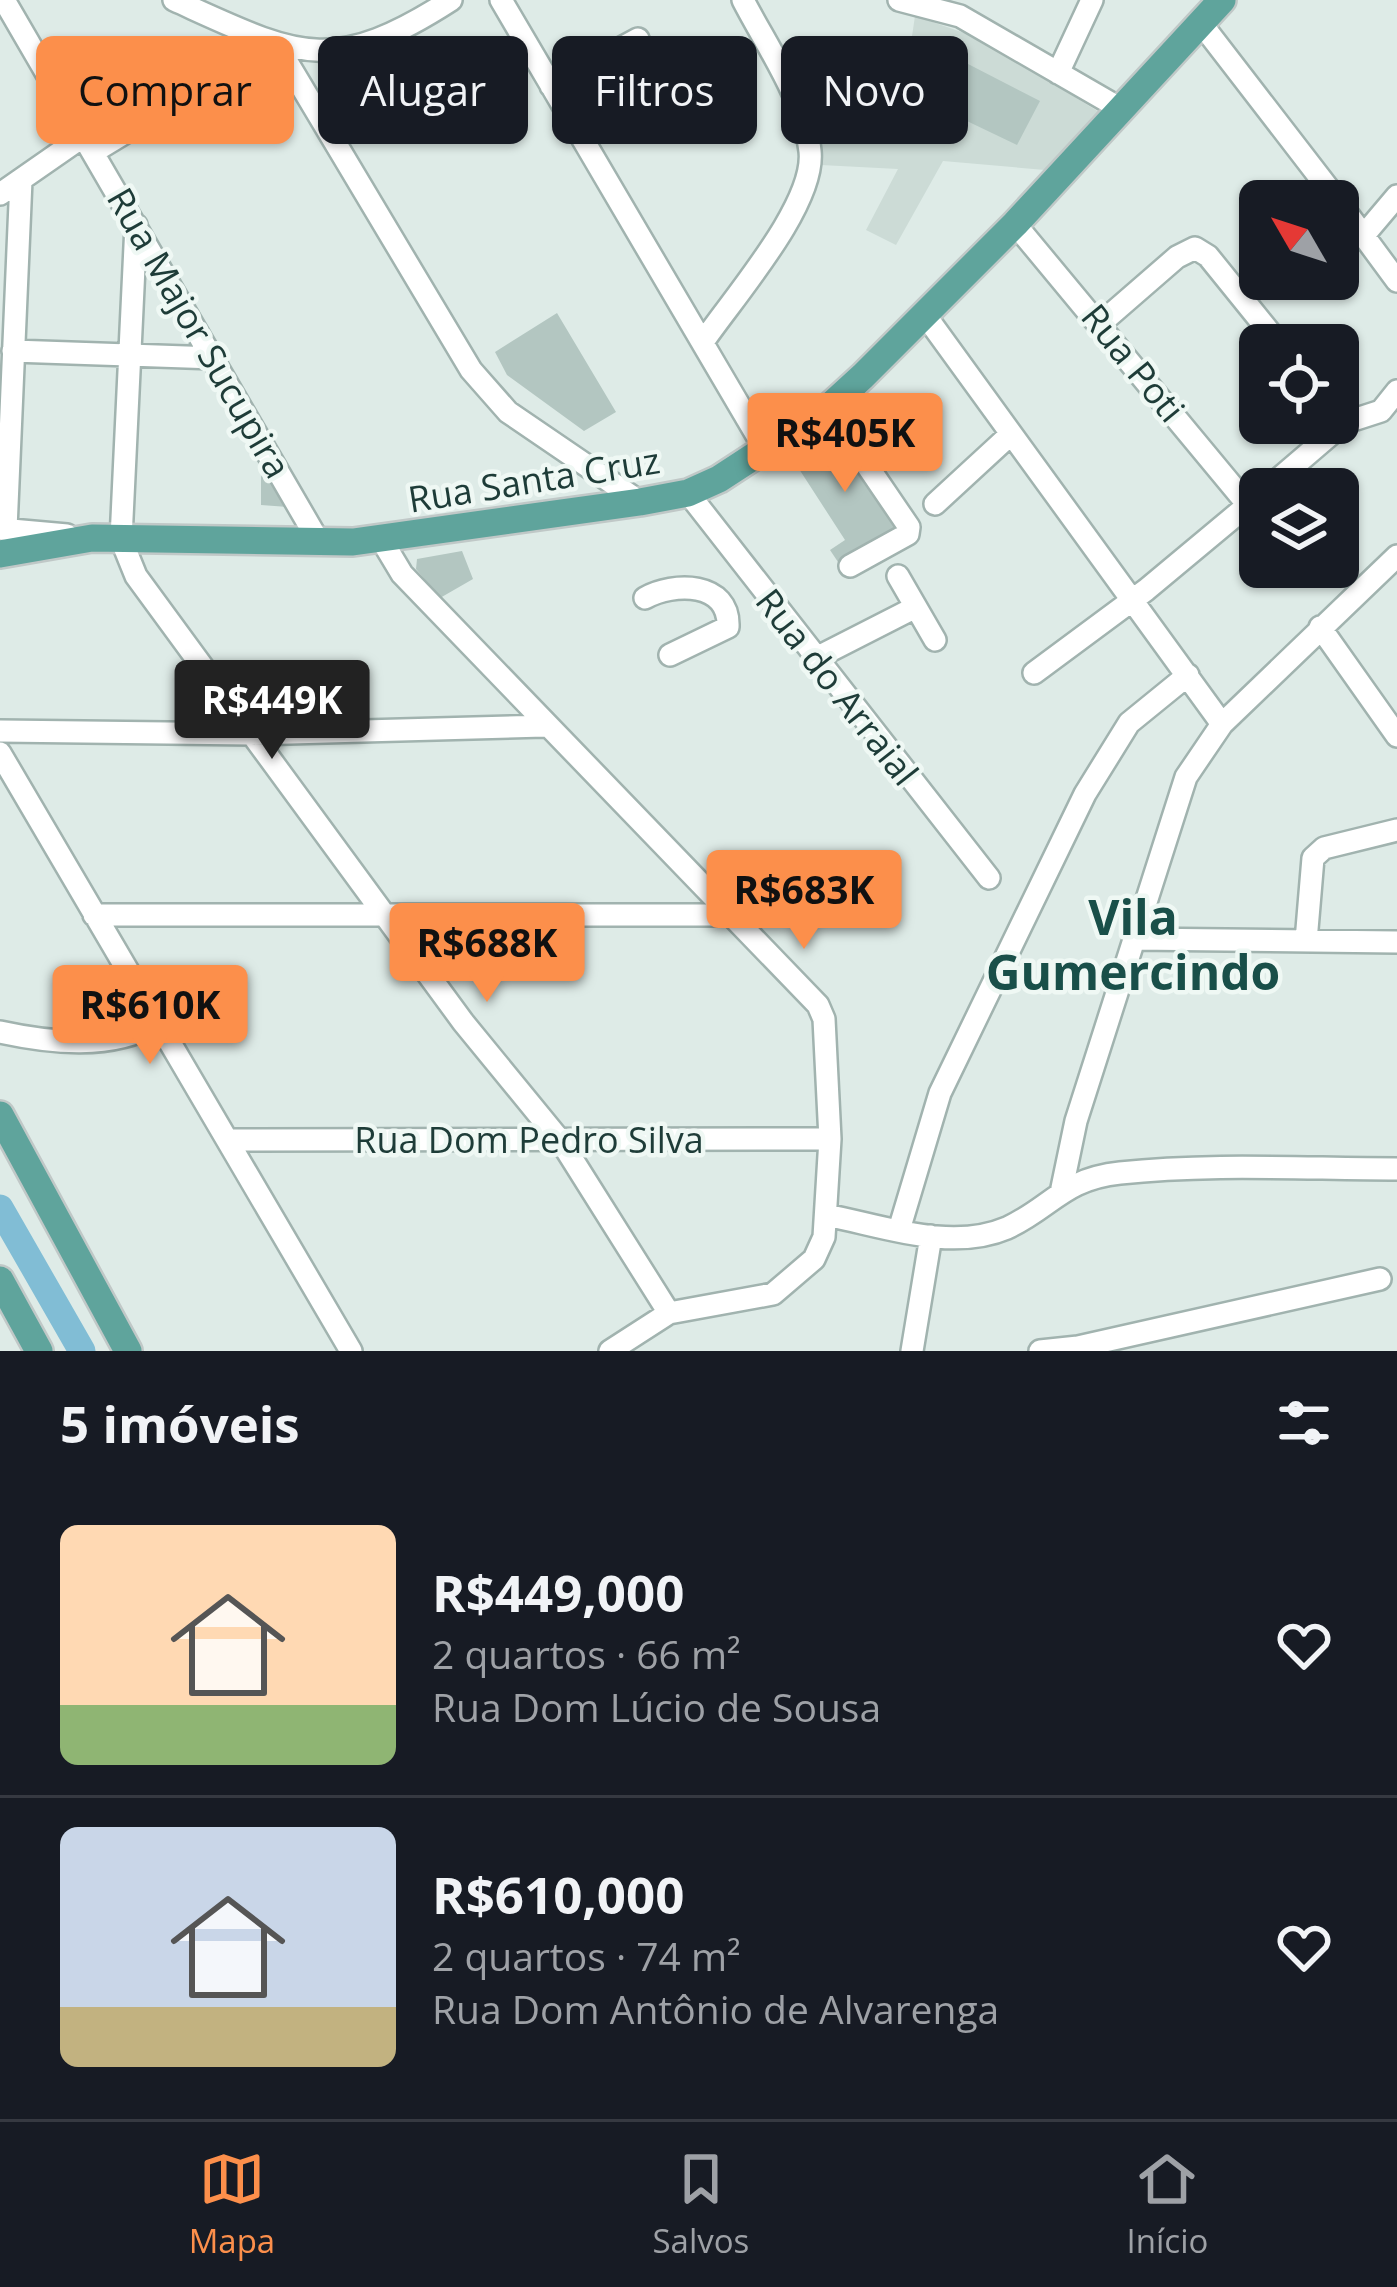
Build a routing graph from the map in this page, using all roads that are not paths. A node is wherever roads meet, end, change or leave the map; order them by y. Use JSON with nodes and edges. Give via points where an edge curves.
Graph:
{"nodes":[{"id":1,"x":174,"y":0,"type":"edge"},
{"id":2,"x":452,"y":0,"type":"edge"},
{"id":3,"x":501,"y":0,"type":"edge"},
{"id":4,"x":898,"y":0,"type":"edge"},
{"id":5,"x":1092,"y":0,"type":"edge"},
{"id":6,"x":1222,"y":0,"type":"edge"},
{"id":7,"x":3,"y":1,"type":"edge"},
{"id":8,"x":753,"y":6,"type":"edge"},
{"id":9,"x":1200,"y":22,"type":"junction"},
{"id":10,"x":255,"y":36,"type":"edge"},
{"id":11,"x":294,"y":49,"type":"edge"},
{"id":12,"x":36,"y":55,"type":"edge"},
{"id":13,"x":294,"y":73,"type":"edge"},
{"id":14,"x":1058,"y":73,"type":"junction"},
{"id":15,"x":551,"y":86,"type":"joint"},
{"id":16,"x":1121,"y":109,"type":"junction"},
{"id":17,"x":88,"y":144,"type":"edge"},
{"id":18,"x":91,"y":144,"type":"edge"},
{"id":19,"x":21,"y":180,"type":"junction"},
{"id":20,"x":1322,"y":180,"type":"edge"},
{"id":21,"x":0,"y":194,"type":"edge"},
{"id":22,"x":1397,"y":196,"type":"edge"},
{"id":23,"x":1015,"y":224,"type":"junction"},
{"id":24,"x":136,"y":225,"type":"junction"},
{"id":25,"x":1359,"y":229,"type":"edge"},
{"id":26,"x":1364,"y":236,"type":"junction"},
{"id":27,"x":1397,"y":280,"type":"edge"},
{"id":28,"x":925,"y":315,"type":"junction"},
{"id":29,"x":1101,"y":322,"type":"junction"},
{"id":30,"x":1263,"y":324,"type":"edge"},
{"id":31,"x":703,"y":342,"type":"junction"},
{"id":32,"x":14,"y":351,"type":"junction"},
{"id":33,"x":130,"y":355,"type":"junction"},
{"id":34,"x":215,"y":358,"type":"junction"},
{"id":35,"x":1397,"y":391,"type":"edge"},
{"id":36,"x":828,"y":408,"type":"junction"},
{"id":37,"x":1359,"y":417,"type":"edge"},
{"id":38,"x":1011,"y":434,"type":"junction"},
{"id":39,"x":1314,"y":444,"type":"edge"},
{"id":40,"x":766,"y":451,"type":"junction"},
{"id":41,"x":1288,"y":468,"type":"edge"},
{"id":42,"x":1239,"y":475,"type":"edge"},
{"id":43,"x":688,"y":493,"type":"junction"},
{"id":44,"x":640,"y":502,"type":"junction"},
{"id":45,"x":935,"y":504,"type":"dead end"},
{"id":46,"x":1239,"y":512,"type":"edge"},
{"id":47,"x":2,"y":537,"type":"edge"},
{"id":48,"x":121,"y":539,"type":"junction"},
{"id":49,"x":381,"y":539,"type":"junction"},
{"id":50,"x":319,"y":542,"type":"junction"},
{"id":51,"x":1397,"y":556,"type":"edge"},
{"id":52,"x":850,"y":566,"type":"dead end"},
{"id":53,"x":898,"y":576,"type":"dead end"},
{"id":54,"x":645,"y":598,"type":"dead end"},
{"id":55,"x":1134,"y":598,"type":"junction"},
{"id":56,"x":914,"y":608,"type":"junction"},
{"id":57,"x":1320,"y":627,"type":"junction"},
{"id":58,"x":935,"y":640,"type":"dead end"},
{"id":59,"x":670,"y":656,"type":"dead end"},
{"id":60,"x":814,"y":659,"type":"junction"},
{"id":61,"x":1034,"y":673,"type":"dead end"},
{"id":62,"x":1188,"y":675,"type":"junction"},
{"id":63,"x":1222,"y":724,"type":"junction"},
{"id":64,"x":544,"y":725,"type":"junction"},
{"id":65,"x":0,"y":731,"type":"edge"},
{"id":66,"x":251,"y":734,"type":"junction"},
{"id":67,"x":1397,"y":736,"type":"edge"},
{"id":68,"x":0,"y":752,"type":"edge"},
{"id":69,"x":1397,"y":830,"type":"edge"},
{"id":70,"x":989,"y":878,"type":"dead end"},
{"id":71,"x":387,"y":914,"type":"junction"},
{"id":72,"x":94,"y":915,"type":"junction"},
{"id":73,"x":728,"y":915,"type":"junction"},
{"id":74,"x":1134,"y":939,"type":"junction"},
{"id":75,"x":1306,"y":941,"type":"junction"},
{"id":76,"x":1397,"y":942,"type":"edge"},
{"id":77,"x":157,"y":1023,"type":"junction"},
{"id":78,"x":0,"y":1032,"type":"edge"},
{"id":79,"x":0,"y":1114,"type":"edge"},
{"id":80,"x":228,"y":1139,"type":"junction"},
{"id":81,"x":830,"y":1139,"type":"junction"},
{"id":82,"x":562,"y":1142,"type":"junction"},
{"id":83,"x":1397,"y":1169,"type":"edge"},
{"id":84,"x":1062,"y":1188,"type":"junction"},
{"id":85,"x":826,"y":1215,"type":"junction"},
{"id":86,"x":899,"y":1230,"type":"junction"},
{"id":87,"x":931,"y":1236,"type":"junction"},
{"id":88,"x":1380,"y":1279,"type":"dead end"},
{"id":89,"x":0,"y":1280,"type":"edge"},
{"id":90,"x":669,"y":1313,"type":"junction"},
{"id":91,"x":40,"y":1351,"type":"edge"},
{"id":92,"x":128,"y":1351,"type":"edge"},
{"id":93,"x":351,"y":1351,"type":"edge"},
{"id":94,"x":610,"y":1351,"type":"edge"},
{"id":95,"x":912,"y":1351,"type":"edge"},
{"id":96,"x":1040,"y":1351,"type":"edge"}],
"edges":[{"from":1,"to":10,"type":"street"},
{"from":2,"to":11,"type":"street","via":[[353,49]]},
{"from":3,"to":15,"type":"street"},
{"from":4,"to":14,"type":"street","via":[[960,16]]},
{"from":5,"to":14,"type":"street"},
{"from":6,"to":9,"type":"main road","name":"Rua Santa Cruz"},
{"from":7,"to":12,"type":"street","name":"Rua Major Sucupira"},
{"from":8,"to":31,"type":"street","via":[[800,115],[808,175]]},
{"from":9,"to":16,"type":"main road","name":"Rua Santa Cruz"},
{"from":9,"to":20,"type":"street"},
{"from":13,"to":44,"type":"street","via":[[481,383],[508,412]]},
{"from":14,"to":16,"type":"street"},
{"from":15,"to":31,"type":"street"},
{"from":16,"to":23,"type":"main road","name":"Rua Santa Cruz"},
{"from":17,"to":19,"type":"street"},
{"from":18,"to":24,"type":"street","name":"Rua Major Sucupira"},
{"from":19,"to":21,"type":"street"},
{"from":19,"to":32,"type":"street"},
{"from":22,"to":26,"type":"street"},
{"from":23,"to":28,"type":"main road","name":"Rua Santa Cruz"},
{"from":23,"to":29,"type":"street","name":"Rua Poti"},
{"from":24,"to":33,"type":"street"},
{"from":24,"to":34,"type":"street","name":"Rua Major Sucupira"},
{"from":25,"to":26,"type":"street"},
{"from":26,"to":27,"type":"street"},
{"from":28,"to":36,"type":"main road","name":"Rua Santa Cruz"},
{"from":28,"to":38,"type":"street"},
{"from":29,"to":30,"type":"street","via":[[1195,248]]},
{"from":29,"to":42,"type":"street","name":"Rua Poti"},
{"from":31,"to":40,"type":"street"},
{"from":32,"to":33,"type":"street"},
{"from":32,"to":47,"type":"street"},
{"from":33,"to":34,"type":"street"},
{"from":33,"to":48,"type":"street"},
{"from":34,"to":50,"type":"street","name":"Rua Major Sucupira"},
{"from":35,"to":37,"type":"street","via":[[1374,416]]},
{"from":36,"to":40,"type":"main road","name":"Rua Santa Cruz"},
{"from":36,"to":52,"type":"street","via":[[909,527]]},
{"from":38,"to":45,"type":"street"},
{"from":38,"to":55,"type":"street"},
{"from":39,"to":41,"type":"street"},
{"from":40,"to":43,"type":"main road","name":"Rua Santa Cruz"},
{"from":43,"to":44,"type":"main road","name":"Rua Santa Cruz"},
{"from":43,"to":60,"type":"street","name":"Rua do Arraial"},
{"from":44,"to":49,"type":"main road","name":"Rua Santa Cruz"},
{"from":46,"to":55,"type":"street"},
{"from":47,"to":48,"type":"main road","name":"Rua Santa Cruz"},
{"from":48,"to":50,"type":"main road","name":"Rua Santa Cruz"},
{"from":48,"to":66,"type":"street","via":[[146,592]]},
{"from":49,"to":50,"type":"main road","name":"Rua Santa Cruz"},
{"from":49,"to":64,"type":"street","via":[[402,574]]},
{"from":51,"to":57,"type":"street"},
{"from":53,"to":56,"type":"street"},
{"from":54,"to":59,"type":"street","via":[[683,586],[717,597],[729,613],[718,637]]},
{"from":55,"to":61,"type":"street"},
{"from":55,"to":62,"type":"street"},
{"from":56,"to":58,"type":"street"},
{"from":56,"to":60,"type":"street"},
{"from":57,"to":63,"type":"street"},
{"from":57,"to":67,"type":"street"},
{"from":60,"to":70,"type":"street","name":"Rua do Arraial"},
{"from":62,"to":63,"type":"street"},
{"from":62,"to":86,"type":"street","via":[[1130,723],[1085,794],[940,1093]]},
{"from":63,"to":74,"type":"street","via":[[1177,798]]},
{"from":64,"to":66,"type":"street"},
{"from":64,"to":73,"type":"street"},
{"from":65,"to":66,"type":"street"},
{"from":66,"to":71,"type":"street"},
{"from":68,"to":72,"type":"street"},
{"from":69,"to":75,"type":"street","via":[[1324,848],[1313,858]]},
{"from":71,"to":72,"type":"street"},
{"from":71,"to":73,"type":"street"},
{"from":71,"to":82,"type":"street"},
{"from":72,"to":77,"type":"street"},
{"from":73,"to":81,"type":"street","via":[[818,1005],[827,1036]]},
{"from":74,"to":75,"type":"street"},
{"from":74,"to":84,"type":"street"},
{"from":75,"to":76,"type":"street"},
{"from":77,"to":78,"type":"street","via":[[128,1039]]},
{"from":77,"to":80,"type":"street"},
{"from":79,"to":92,"type":"main road"},
{"from":80,"to":82,"type":"street","name":"Rua Dom Pedro Silva"},
{"from":80,"to":93,"type":"street"},
{"from":81,"to":82,"type":"street","name":"Rua Dom Pedro Silva"},
{"from":81,"to":85,"type":"street"},
{"from":82,"to":90,"type":"street"},
{"from":83,"to":84,"type":"street","via":[[1120,1173]]},
{"from":84,"to":87,"type":"street","via":[[1004,1229],[978,1238]]},
{"from":85,"to":86,"type":"street"},
{"from":85,"to":90,"type":"street","via":[[814,1259],[790,1285],[755,1300]]},
{"from":86,"to":87,"type":"street"},
{"from":87,"to":95,"type":"street"},
{"from":88,"to":96,"type":"street"},
{"from":89,"to":91,"type":"main road"},
{"from":90,"to":94,"type":"street"}]}
